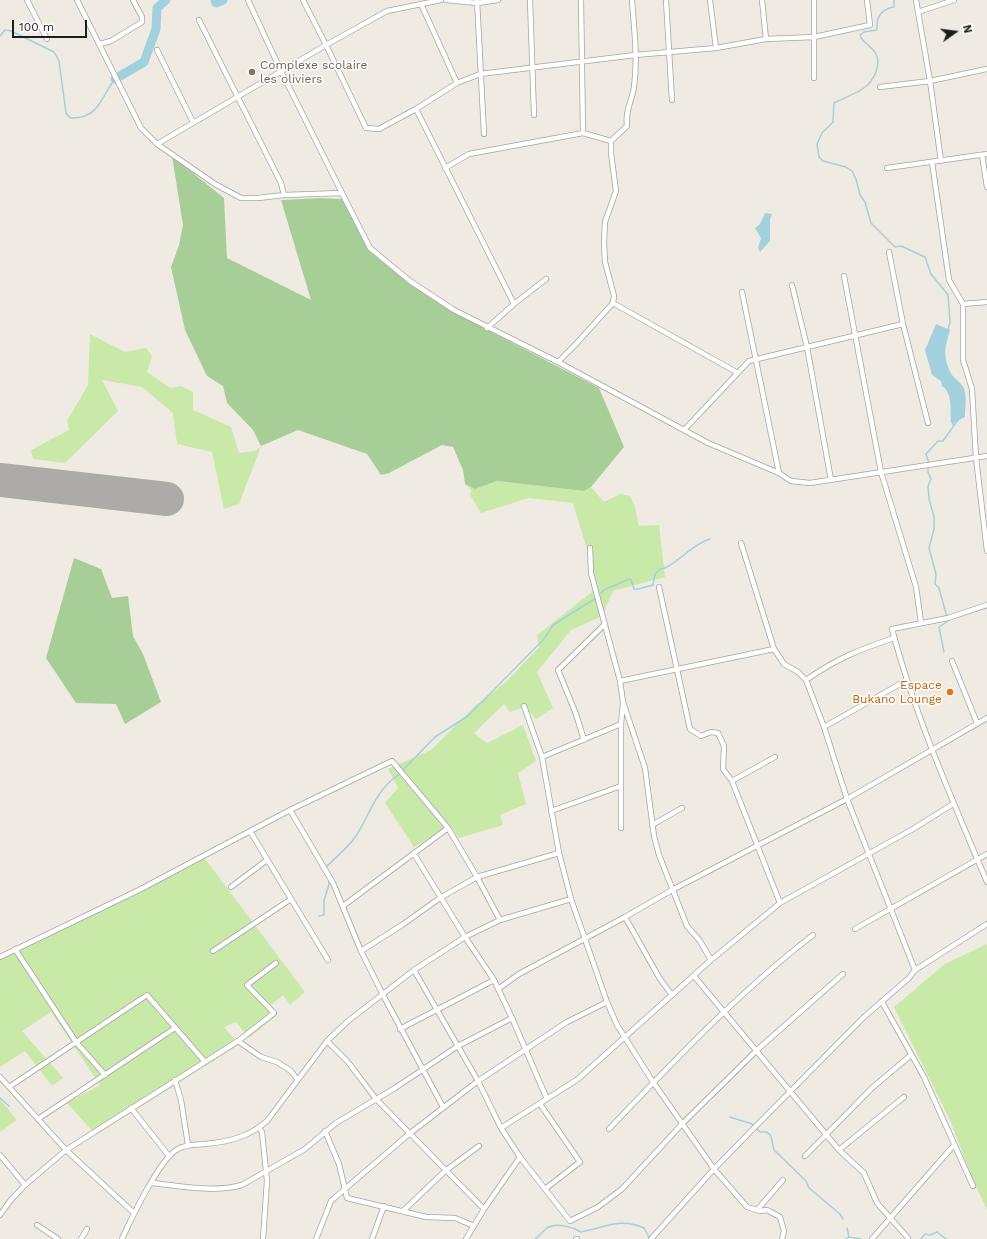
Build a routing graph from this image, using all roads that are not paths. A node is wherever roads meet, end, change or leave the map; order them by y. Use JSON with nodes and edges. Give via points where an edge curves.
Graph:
{"nodes":[{"id":1,"x":27,"y":0,"type":"edge"},
{"id":2,"x":77,"y":0,"type":"edge"},
{"id":3,"x":133,"y":0,"type":"edge"},
{"id":4,"x":248,"y":0,"type":"edge"},
{"id":5,"x":303,"y":0,"type":"edge"},
{"id":6,"x":441,"y":0,"type":"edge"},
{"id":7,"x":446,"y":0,"type":"edge"},
{"id":8,"x":498,"y":0,"type":"edge"},
{"id":9,"x":530,"y":0,"type":"edge"},
{"id":10,"x":581,"y":0,"type":"edge"},
{"id":11,"x":632,"y":0,"type":"edge"},
{"id":12,"x":666,"y":0,"type":"edge"},
{"id":13,"x":710,"y":0,"type":"edge"},
{"id":14,"x":762,"y":0,"type":"edge"},
{"id":15,"x":814,"y":0,"type":"edge"},
{"id":16,"x":867,"y":0,"type":"edge"},
{"id":17,"x":916,"y":0,"type":"edge"},
{"id":18,"x":954,"y":0,"type":"edge"},
{"id":19,"x":477,"y":2,"type":"edge"},
{"id":20,"x":421,"y":4,"type":"junction"},
{"id":21,"x":918,"y":12,"type":"junction"},
{"id":22,"x":199,"y":20,"type":"dead end"},
{"id":23,"x":814,"y":37,"type":"junction"},
{"id":24,"x":47,"y":39,"type":"dead end"},
{"id":25,"x":766,"y":39,"type":"junction"},
{"id":26,"x":100,"y":44,"type":"junction"},
{"id":27,"x":326,"y":45,"type":"junction"},
{"id":28,"x":716,"y":48,"type":"junction"},
{"id":29,"x":157,"y":50,"type":"dead end"},
{"id":30,"x":669,"y":53,"type":"junction"},
{"id":31,"x":635,"y":55,"type":"junction"},
{"id":32,"x":582,"y":62,"type":"junction"},
{"id":33,"x":532,"y":68,"type":"junction"},
{"id":34,"x":987,"y":69,"type":"edge"},
{"id":35,"x":281,"y":71,"type":"junction"},
{"id":36,"x":480,"y":74,"type":"junction"},
{"id":37,"x":814,"y":78,"type":"dead end"},
{"id":38,"x":930,"y":81,"type":"junction"},
{"id":39,"x":457,"y":83,"type":"junction"},
{"id":40,"x":880,"y":87,"type":"dead end"},
{"id":41,"x":238,"y":96,"type":"junction"},
{"id":42,"x":672,"y":100,"type":"dead end"},
{"id":43,"x":416,"y":109,"type":"junction"},
{"id":44,"x":534,"y":115,"type":"dead end"},
{"id":45,"x":193,"y":122,"type":"junction"},
{"id":46,"x":583,"y":133,"type":"junction"},
{"id":47,"x":484,"y":134,"type":"dead end"},
{"id":48,"x":611,"y":141,"type":"junction"},
{"id":49,"x":157,"y":144,"type":"junction"},
{"id":50,"x":985,"y":154,"type":"edge"},
{"id":51,"x":941,"y":160,"type":"junction"},
{"id":52,"x":932,"y":162,"type":"junction"},
{"id":53,"x":445,"y":168,"type":"junction"},
{"id":54,"x":887,"y":168,"type":"dead end"},
{"id":55,"x":987,"y":187,"type":"edge"},
{"id":56,"x":342,"y":193,"type":"junction"},
{"id":57,"x":284,"y":195,"type":"junction"},
{"id":58,"x":889,"y":252,"type":"dead end"},
{"id":59,"x":844,"y":276,"type":"dead end"},
{"id":60,"x":546,"y":279,"type":"dead end"},
{"id":61,"x":792,"y":285,"type":"dead end"},
{"id":62,"x":742,"y":292,"type":"dead end"},
{"id":63,"x":987,"y":302,"type":"edge"},
{"id":64,"x":613,"y":303,"type":"junction"},
{"id":65,"x":514,"y":304,"type":"junction"},
{"id":66,"x":963,"y":304,"type":"junction"},
{"id":67,"x":903,"y":324,"type":"junction"},
{"id":68,"x":487,"y":328,"type":"junction"},
{"id":69,"x":855,"y":335,"type":"junction"},
{"id":70,"x":807,"y":347,"type":"junction"},
{"id":71,"x":755,"y":359,"type":"junction"},
{"id":72,"x":558,"y":362,"type":"junction"},
{"id":73,"x":738,"y":373,"type":"junction"},
{"id":74,"x":928,"y":423,"type":"dead end"},
{"id":75,"x":685,"y":429,"type":"junction"},
{"id":76,"x":987,"y":456,"type":"edge"},
{"id":77,"x":976,"y":458,"type":"junction"},
{"id":78,"x":881,"y":472,"type":"junction"},
{"id":79,"x":779,"y":473,"type":"junction"},
{"id":80,"x":831,"y":480,"type":"junction"},
{"id":81,"x":986,"y":536,"type":"edge"},
{"id":82,"x":741,"y":543,"type":"dead end"},
{"id":83,"x":590,"y":548,"type":"dead end"},
{"id":84,"x":987,"y":551,"type":"edge"},
{"id":85,"x":659,"y":587,"type":"dead end"},
{"id":86,"x":987,"y":605,"type":"edge"},
{"id":87,"x":921,"y":622,"type":"junction"},
{"id":88,"x":605,"y":624,"type":"junction"},
{"id":89,"x":894,"y":638,"type":"junction"},
{"id":90,"x":774,"y":649,"type":"junction"},
{"id":91,"x":952,"y":661,"type":"dead end"},
{"id":92,"x":676,"y":670,"type":"junction"},
{"id":93,"x":806,"y":680,"type":"junction"},
{"id":94,"x":906,"y":680,"type":"junction"},
{"id":95,"x":620,"y":681,"type":"junction"},
{"id":96,"x":623,"y":702,"type":"junction"},
{"id":97,"x":524,"y":706,"type":"dead end"},
{"id":98,"x":987,"y":718,"type":"edge"},
{"id":99,"x":977,"y":723,"type":"junction"},
{"id":100,"x":620,"y":724,"type":"junction"},
{"id":101,"x":824,"y":727,"type":"junction"},
{"id":102,"x":584,"y":740,"type":"junction"},
{"id":103,"x":931,"y":749,"type":"junction"},
{"id":104,"x":542,"y":757,"type":"junction"},
{"id":105,"x":775,"y":757,"type":"dead end"},
{"id":106,"x":732,"y":782,"type":"junction"},
{"id":107,"x":621,"y":786,"type":"junction"},
{"id":108,"x":847,"y":798,"type":"junction"},
{"id":109,"x":953,"y":804,"type":"junction"},
{"id":110,"x":682,"y":808,"type":"dead end"},
{"id":111,"x":290,"y":810,"type":"junction"},
{"id":112,"x":551,"y":811,"type":"junction"},
{"id":113,"x":652,"y":825,"type":"junction"},
{"id":114,"x":448,"y":828,"type":"junction"},
{"id":115,"x":621,"y":828,"type":"dead end"},
{"id":116,"x":250,"y":831,"type":"junction"},
{"id":117,"x":758,"y":846,"type":"junction"},
{"id":118,"x":559,"y":853,"type":"junction"},
{"id":119,"x":414,"y":854,"type":"junction"},
{"id":120,"x":868,"y":854,"type":"junction"},
{"id":121,"x":987,"y":854,"type":"edge"},
{"id":122,"x":267,"y":860,"type":"junction"},
{"id":123,"x":978,"y":860,"type":"junction"},
{"id":124,"x":477,"y":876,"type":"junction"},
{"id":125,"x":987,"y":882,"type":"edge"},
{"id":126,"x":231,"y":887,"type":"dead end"},
{"id":127,"x":672,"y":890,"type":"junction"},
{"id":128,"x":440,"y":898,"type":"junction"},
{"id":129,"x":291,"y":899,"type":"junction"},
{"id":130,"x":571,"y":899,"type":"junction"},
{"id":131,"x":780,"y":903,"type":"junction"},
{"id":132,"x":343,"y":906,"type":"junction"},
{"id":133,"x":890,"y":908,"type":"junction"},
{"id":134,"x":626,"y":917,"type":"junction"},
{"id":135,"x":500,"y":920,"type":"junction"},
{"id":136,"x":987,"y":924,"type":"edge"},
{"id":137,"x":855,"y":929,"type":"dead end"},
{"id":138,"x":813,"y":935,"type":"dead end"},
{"id":139,"x":464,"y":937,"type":"junction"},
{"id":140,"x":586,"y":938,"type":"junction"},
{"id":141,"x":15,"y":949,"type":"junction"},
{"id":142,"x":213,"y":951,"type":"dead end"},
{"id":143,"x":361,"y":951,"type":"junction"},
{"id":144,"x":0,"y":957,"type":"edge"},
{"id":145,"x":328,"y":960,"type":"dead end"},
{"id":146,"x":711,"y":960,"type":"junction"},
{"id":147,"x":276,"y":963,"type":"dead end"},
{"id":148,"x":414,"y":970,"type":"junction"},
{"id":149,"x":914,"y":970,"type":"junction"},
{"id":150,"x":843,"y":974,"type":"dead end"},
{"id":151,"x":694,"y":976,"type":"junction"},
{"id":152,"x":494,"y":980,"type":"junction"},
{"id":153,"x":498,"y":989,"type":"junction"},
{"id":154,"x":383,"y":995,"type":"junction"},
{"id":155,"x":672,"y":995,"type":"junction"},
{"id":156,"x":607,"y":1002,"type":"junction"},
{"id":157,"x":882,"y":1002,"type":"junction"},
{"id":158,"x":437,"y":1010,"type":"junction"},
{"id":159,"x":724,"y":1010,"type":"junction"},
{"id":160,"x":512,"y":1018,"type":"junction"},
{"id":161,"x":175,"y":1028,"type":"junction"},
{"id":162,"x":400,"y":1029,"type":"junction"},
{"id":163,"x":625,"y":1038,"type":"junction"},
{"id":164,"x":238,"y":1041,"type":"junction"},
{"id":165,"x":327,"y":1041,"type":"junction"},
{"id":166,"x":76,"y":1042,"type":"junction"},
{"id":167,"x":458,"y":1046,"type":"junction"},
{"id":168,"x":526,"y":1049,"type":"junction"},
{"id":169,"x":757,"y":1050,"type":"junction"},
{"id":170,"x":912,"y":1055,"type":"junction"},
{"id":171,"x":204,"y":1062,"type":"junction"},
{"id":172,"x":422,"y":1069,"type":"junction"},
{"id":173,"x":105,"y":1075,"type":"junction"},
{"id":174,"x":0,"y":1077,"type":"edge"},
{"id":175,"x":297,"y":1079,"type":"junction"},
{"id":176,"x":175,"y":1080,"type":"junction"},
{"id":177,"x":478,"y":1081,"type":"junction"},
{"id":178,"x":653,"y":1082,"type":"junction"},
{"id":179,"x":9,"y":1087,"type":"junction"},
{"id":180,"x":791,"y":1091,"type":"junction"},
{"id":181,"x":904,"y":1097,"type":"dead end"},
{"id":182,"x":376,"y":1099,"type":"junction"},
{"id":183,"x":548,"y":1099,"type":"junction"},
{"id":184,"x":540,"y":1104,"type":"junction"},
{"id":185,"x":443,"y":1107,"type":"junction"},
{"id":186,"x":131,"y":1108,"type":"junction"},
{"id":187,"x":38,"y":1119,"type":"junction"},
{"id":188,"x":682,"y":1124,"type":"junction"},
{"id":189,"x":259,"y":1128,"type":"junction"},
{"id":190,"x":501,"y":1128,"type":"junction"},
{"id":191,"x":609,"y":1129,"type":"dead end"},
{"id":192,"x":325,"y":1131,"type":"junction"},
{"id":193,"x":409,"y":1134,"type":"junction"},
{"id":194,"x":826,"y":1134,"type":"junction"},
{"id":195,"x":188,"y":1145,"type":"junction"},
{"id":196,"x":954,"y":1145,"type":"junction"},
{"id":197,"x":479,"y":1146,"type":"dead end"},
{"id":198,"x":66,"y":1150,"type":"junction"},
{"id":199,"x":839,"y":1150,"type":"junction"},
{"id":200,"x":0,"y":1155,"type":"edge"},
{"id":201,"x":169,"y":1156,"type":"junction"},
{"id":202,"x":805,"y":1156,"type":"dead end"},
{"id":203,"x":520,"y":1157,"type":"junction"},
{"id":204,"x":266,"y":1169,"type":"junction"},
{"id":205,"x":714,"y":1169,"type":"junction"},
{"id":206,"x":445,"y":1171,"type":"junction"},
{"id":207,"x":782,"y":1180,"type":"dead end"},
{"id":208,"x":152,"y":1183,"type":"junction"},
{"id":209,"x":25,"y":1185,"type":"junction"},
{"id":210,"x":973,"y":1186,"type":"dead end"},
{"id":211,"x":345,"y":1188,"type":"junction"},
{"id":212,"x":545,"y":1189,"type":"junction"},
{"id":213,"x":384,"y":1206,"type":"junction"},
{"id":214,"x":484,"y":1209,"type":"junction"},
{"id":215,"x":757,"y":1210,"type":"junction"},
{"id":216,"x":402,"y":1211,"type":"junction"},
{"id":217,"x":134,"y":1214,"type":"junction"},
{"id":218,"x":0,"y":1215,"type":"edge"},
{"id":219,"x":891,"y":1218,"type":"junction"},
{"id":220,"x":37,"y":1226,"type":"dead end"},
{"id":221,"x":474,"y":1226,"type":"junction"},
{"id":222,"x":87,"y":1229,"type":"dead end"},
{"id":223,"x":908,"y":1238,"type":"edge"},
{"id":224,"x":58,"y":1239,"type":"edge"},
{"id":225,"x":81,"y":1239,"type":"edge"},
{"id":226,"x":122,"y":1239,"type":"edge"},
{"id":227,"x":263,"y":1239,"type":"edge"},
{"id":228,"x":316,"y":1239,"type":"edge"},
{"id":229,"x":372,"y":1239,"type":"edge"},
{"id":230,"x":466,"y":1239,"type":"edge"},
{"id":231,"x":651,"y":1239,"type":"edge"},
{"id":232,"x":782,"y":1239,"type":"edge"},
{"id":233,"x":872,"y":1239,"type":"edge"}],
"edges":[{"from":1,"to":24,"type":"street"},
{"from":2,"to":26,"type":"street"},
{"from":3,"to":26,"type":"street","via":[[142,22],[111,41]]},
{"from":4,"to":35,"type":"street"},
{"from":5,"to":27,"type":"street"},
{"from":6,"to":20,"type":"street"},
{"from":7,"to":19,"type":"street"},
{"from":8,"to":19,"type":"street"},
{"from":9,"to":33,"type":"street"},
{"from":10,"to":32,"type":"street"},
{"from":11,"to":31,"type":"street"},
{"from":12,"to":30,"type":"street"},
{"from":13,"to":28,"type":"street"},
{"from":14,"to":25,"type":"street"},
{"from":15,"to":23,"type":"street"},
{"from":16,"to":23,"type":"street","via":[[870,25]]},
{"from":17,"to":21,"type":"street"},
{"from":18,"to":21,"type":"street"},
{"from":19,"to":36,"type":"street"},
{"from":20,"to":27,"type":"street","via":[[387,11]]},
{"from":20,"to":39,"type":"street"},
{"from":21,"to":38,"type":"street"},
{"from":22,"to":41,"type":"street"},
{"from":23,"to":25,"type":"street"},
{"from":23,"to":37,"type":"street"},
{"from":25,"to":28,"type":"street"},
{"from":26,"to":49,"type":"street","via":[[140,128]]},
{"from":27,"to":35,"type":"street"},
{"from":27,"to":43,"type":"street","via":[[366,128],[379,128]]},
{"from":28,"to":30,"type":"street"},
{"from":29,"to":45,"type":"street"},
{"from":30,"to":31,"type":"street"},
{"from":30,"to":42,"type":"street"},
{"from":31,"to":32,"type":"street"},
{"from":31,"to":48,"type":"street","via":[[634,87],[626,114],[627,126]]},
{"from":32,"to":33,"type":"street"},
{"from":32,"to":46,"type":"street"},
{"from":33,"to":36,"type":"street"},
{"from":33,"to":44,"type":"street"},
{"from":34,"to":38,"type":"street"},
{"from":35,"to":41,"type":"street"},
{"from":35,"to":56,"type":"street"},
{"from":36,"to":39,"type":"street"},
{"from":36,"to":47,"type":"street"},
{"from":38,"to":40,"type":"street"},
{"from":38,"to":51,"type":"street"},
{"from":39,"to":43,"type":"street"},
{"from":41,"to":45,"type":"street"},
{"from":41,"to":57,"type":"street","via":[[281,183]]},
{"from":43,"to":53,"type":"street"},
{"from":45,"to":49,"type":"street"},
{"from":46,"to":48,"type":"street"},
{"from":46,"to":53,"type":"street","via":[[469,154]]},
{"from":48,"to":64,"type":"street","via":[[616,192],[605,222],[604,242],[605,262],[614,296]]},
{"from":49,"to":57,"type":"street","via":[[214,184],[241,198]]},
{"from":50,"to":51,"type":"street"},
{"from":50,"to":55,"type":"street"},
{"from":51,"to":52,"type":"street"},
{"from":52,"to":54,"type":"street"},
{"from":52,"to":66,"type":"street","via":[[949,280]]},
{"from":53,"to":65,"type":"street"},
{"from":56,"to":57,"type":"street"},
{"from":56,"to":68,"type":"street","via":[[370,248],[410,281]]},
{"from":58,"to":67,"type":"street"},
{"from":59,"to":69,"type":"street"},
{"from":60,"to":65,"type":"street"},
{"from":61,"to":70,"type":"street"},
{"from":62,"to":71,"type":"street"},
{"from":63,"to":66,"type":"street"},
{"from":64,"to":72,"type":"street"},
{"from":64,"to":73,"type":"street"},
{"from":65,"to":68,"type":"street"},
{"from":66,"to":77,"type":"street","via":[[963,360],[972,389]]},
{"from":67,"to":69,"type":"street"},
{"from":67,"to":74,"type":"street"},
{"from":68,"to":72,"type":"street"},
{"from":69,"to":70,"type":"street"},
{"from":69,"to":78,"type":"street"},
{"from":70,"to":71,"type":"street"},
{"from":70,"to":80,"type":"street"},
{"from":71,"to":73,"type":"street","via":[[749,361]]},
{"from":71,"to":79,"type":"street"},
{"from":72,"to":75,"type":"street"},
{"from":73,"to":75,"type":"street"},
{"from":75,"to":79,"type":"street","via":[[708,443]]},
{"from":76,"to":77,"type":"street"},
{"from":77,"to":78,"type":"street"},
{"from":77,"to":81,"type":"street"},
{"from":78,"to":80,"type":"street"},
{"from":78,"to":87,"type":"street","via":[[916,587]]},
{"from":79,"to":80,"type":"street","via":[[791,480],[810,483]]},
{"from":81,"to":84,"type":"street"},
{"from":82,"to":90,"type":"street"},
{"from":83,"to":88,"type":"street","via":[[591,573]]},
{"from":85,"to":92,"type":"street"},
{"from":86,"to":87,"type":"street","via":[[947,618]]},
{"from":87,"to":89,"type":"street","via":[[892,629]]},
{"from":88,"to":95,"type":"street"},
{"from":88,"to":102,"type":"street","via":[[558,670]]},
{"from":89,"to":93,"type":"street","via":[[857,650]]},
{"from":89,"to":94,"type":"street"},
{"from":90,"to":92,"type":"street"},
{"from":90,"to":93,"type":"street","via":[[784,664]]},
{"from":91,"to":99,"type":"street"},
{"from":92,"to":95,"type":"street"},
{"from":92,"to":106,"type":"street","via":[[690,729],[701,736],[710,732],[718,733],[724,746],[723,769]]},
{"from":93,"to":101,"type":"street"},
{"from":94,"to":101,"type":"street"},
{"from":94,"to":103,"type":"street"},
{"from":95,"to":96,"type":"street"},
{"from":96,"to":100,"type":"street"},
{"from":96,"to":113,"type":"street","via":[[645,768]]},
{"from":97,"to":104,"type":"street"},
{"from":98,"to":99,"type":"street"},
{"from":99,"to":103,"type":"street"},
{"from":100,"to":102,"type":"street"},
{"from":100,"to":107,"type":"street"},
{"from":101,"to":108,"type":"street"},
{"from":102,"to":104,"type":"street"},
{"from":103,"to":108,"type":"street"},
{"from":103,"to":109,"type":"street"},
{"from":104,"to":112,"type":"street"},
{"from":105,"to":106,"type":"street"},
{"from":106,"to":117,"type":"street"},
{"from":107,"to":112,"type":"street"},
{"from":107,"to":115,"type":"street"},
{"from":108,"to":117,"type":"street"},
{"from":108,"to":120,"type":"street"},
{"from":109,"to":120,"type":"street"},
{"from":109,"to":123,"type":"street"},
{"from":110,"to":113,"type":"street"},
{"from":111,"to":114,"type":"street","via":[[392,761]]},
{"from":111,"to":116,"type":"street"},
{"from":111,"to":132,"type":"street","via":[[333,883]]},
{"from":112,"to":118,"type":"street"},
{"from":113,"to":127,"type":"street","via":[[659,855]]},
{"from":114,"to":119,"type":"street"},
{"from":114,"to":124,"type":"street"},
{"from":116,"to":122,"type":"street"},
{"from":116,"to":141,"type":"street","via":[[139,890]]},
{"from":117,"to":127,"type":"street"},
{"from":117,"to":131,"type":"street"},
{"from":118,"to":124,"type":"street"},
{"from":118,"to":130,"type":"street"},
{"from":119,"to":128,"type":"street"},
{"from":119,"to":132,"type":"street"},
{"from":120,"to":131,"type":"street"},
{"from":120,"to":133,"type":"street"},
{"from":121,"to":123,"type":"street"},
{"from":122,"to":126,"type":"street"},
{"from":122,"to":129,"type":"street"},
{"from":123,"to":125,"type":"street"},
{"from":123,"to":133,"type":"street"},
{"from":124,"to":128,"type":"street"},
{"from":124,"to":135,"type":"street"},
{"from":127,"to":134,"type":"street"},
{"from":127,"to":146,"type":"street","via":[[687,926]]},
{"from":128,"to":139,"type":"street"},
{"from":128,"to":143,"type":"street"},
{"from":129,"to":142,"type":"street"},
{"from":129,"to":145,"type":"street"},
{"from":130,"to":135,"type":"street"},
{"from":130,"to":140,"type":"street"},
{"from":131,"to":146,"type":"street"},
{"from":132,"to":143,"type":"street"},
{"from":133,"to":137,"type":"street"},
{"from":133,"to":149,"type":"street"},
{"from":134,"to":140,"type":"street"},
{"from":134,"to":155,"type":"street","via":[[660,979]]},
{"from":135,"to":139,"type":"street"},
{"from":136,"to":149,"type":"street"},
{"from":138,"to":159,"type":"street"},
{"from":139,"to":148,"type":"street"},
{"from":139,"to":152,"type":"street"},
{"from":140,"to":153,"type":"street","via":[[519,974]]},
{"from":140,"to":156,"type":"street"},
{"from":141,"to":144,"type":"street"},
{"from":141,"to":166,"type":"street"},
{"from":143,"to":154,"type":"street"},
{"from":146,"to":151,"type":"street"},
{"from":147,"to":164,"type":"street","via":[[247,985],[274,1013]]},
{"from":148,"to":154,"type":"street"},
{"from":148,"to":158,"type":"street"},
{"from":149,"to":157,"type":"street","via":[[909,978]]},
{"from":150,"to":169,"type":"street"},
{"from":151,"to":155,"type":"street"},
{"from":151,"to":159,"type":"street"},
{"from":152,"to":153,"type":"street"},
{"from":152,"to":158,"type":"street"},
{"from":153,"to":160,"type":"street"},
{"from":154,"to":162,"type":"street"},
{"from":154,"to":165,"type":"street","via":[[348,1021]]},
{"from":155,"to":163,"type":"street"},
{"from":156,"to":163,"type":"street"},
{"from":156,"to":168,"type":"street","via":[[567,1022]]},
{"from":157,"to":170,"type":"street"},
{"from":157,"to":180,"type":"street"},
{"from":158,"to":162,"type":"street"},
{"from":158,"to":167,"type":"street"},
{"from":159,"to":169,"type":"street"},
{"from":159,"to":178,"type":"street"},
{"from":160,"to":167,"type":"street"},
{"from":160,"to":168,"type":"street"},
{"from":161,"to":166,"type":"street","via":[[147,995]]},
{"from":161,"to":171,"type":"street"},
{"from":161,"to":173,"type":"street"},
{"from":162,"to":172,"type":"street"},
{"from":163,"to":178,"type":"street"},
{"from":163,"to":183,"type":"street","via":[[578,1079]]},
{"from":164,"to":171,"type":"street"},
{"from":164,"to":175,"type":"street","via":[[260,1057],[277,1062],[291,1071]]},
{"from":165,"to":175,"type":"street"},
{"from":165,"to":182,"type":"street","via":[[348,1062]]},
{"from":166,"to":173,"type":"street"},
{"from":166,"to":179,"type":"street"},
{"from":167,"to":172,"type":"street"},
{"from":167,"to":177,"type":"street"},
{"from":168,"to":177,"type":"street"},
{"from":168,"to":183,"type":"street"},
{"from":169,"to":180,"type":"street"},
{"from":169,"to":188,"type":"street"},
{"from":170,"to":194,"type":"street","via":[[872,1088]]},
{"from":170,"to":196,"type":"street"},
{"from":171,"to":176,"type":"street"},
{"from":172,"to":182,"type":"street"},
{"from":172,"to":185,"type":"street"},
{"from":173,"to":187,"type":"street"},
{"from":174,"to":179,"type":"street"},
{"from":175,"to":189,"type":"street","via":[[267,1121]]},
{"from":176,"to":186,"type":"street"},
{"from":176,"to":195,"type":"street","via":[[182,1100]]},
{"from":177,"to":185,"type":"street"},
{"from":177,"to":190,"type":"street"},
{"from":178,"to":188,"type":"street"},
{"from":178,"to":191,"type":"street"},
{"from":179,"to":187,"type":"street"},
{"from":180,"to":194,"type":"street"},
{"from":180,"to":205,"type":"street"},
{"from":181,"to":199,"type":"street"},
{"from":182,"to":192,"type":"street"},
{"from":182,"to":193,"type":"street"},
{"from":183,"to":184,"type":"street"},
{"from":184,"to":190,"type":"street"},
{"from":184,"to":212,"type":"street","via":[[580,1162]]},
{"from":185,"to":193,"type":"street"},
{"from":186,"to":198,"type":"street"},
{"from":186,"to":201,"type":"street"},
{"from":187,"to":198,"type":"street"},
{"from":188,"to":205,"type":"street"},
{"from":188,"to":212,"type":"street","via":[[622,1189],[598,1207],[570,1221]]},
{"from":189,"to":195,"type":"street","via":[[237,1139]]},
{"from":189,"to":204,"type":"street","via":[[262,1132]]},
{"from":190,"to":203,"type":"street"},
{"from":192,"to":204,"type":"street","via":[[305,1149]]},
{"from":192,"to":211,"type":"street","via":[[339,1164]]},
{"from":193,"to":206,"type":"street"},
{"from":193,"to":211,"type":"street"},
{"from":194,"to":199,"type":"street"},
{"from":194,"to":202,"type":"street"},
{"from":195,"to":201,"type":"street","via":[[178,1148]]},
{"from":196,"to":210,"type":"street"},
{"from":196,"to":219,"type":"street"},
{"from":197,"to":206,"type":"street"},
{"from":198,"to":209,"type":"street"},
{"from":198,"to":217,"type":"street"},
{"from":199,"to":219,"type":"street","via":[[864,1174],[877,1203]]},
{"from":200,"to":209,"type":"street"},
{"from":201,"to":208,"type":"street"},
{"from":203,"to":212,"type":"street"},
{"from":203,"to":214,"type":"street"},
{"from":204,"to":208,"type":"street","via":[[259,1176],[233,1187],[205,1188]]},
{"from":204,"to":227,"type":"street"},
{"from":205,"to":215,"type":"street","via":[[747,1207]]},
{"from":205,"to":231,"type":"street"},
{"from":206,"to":214,"type":"street"},
{"from":206,"to":216,"type":"street"},
{"from":207,"to":215,"type":"street"},
{"from":208,"to":217,"type":"street"},
{"from":209,"to":218,"type":"street"},
{"from":211,"to":213,"type":"street","via":[[347,1198]]},
{"from":211,"to":228,"type":"street","via":[[331,1201]]},
{"from":213,"to":216,"type":"street"},
{"from":213,"to":229,"type":"street"},
{"from":214,"to":221,"type":"street"},
{"from":215,"to":232,"type":"street","via":[[767,1210],[780,1217],[784,1231]]},
{"from":216,"to":221,"type":"street","via":[[426,1217],[455,1218]]},
{"from":217,"to":226,"type":"street"},
{"from":219,"to":223,"type":"street"},
{"from":219,"to":233,"type":"street"},
{"from":220,"to":224,"type":"street"},
{"from":221,"to":230,"type":"street"},
{"from":222,"to":225,"type":"street"}]}
